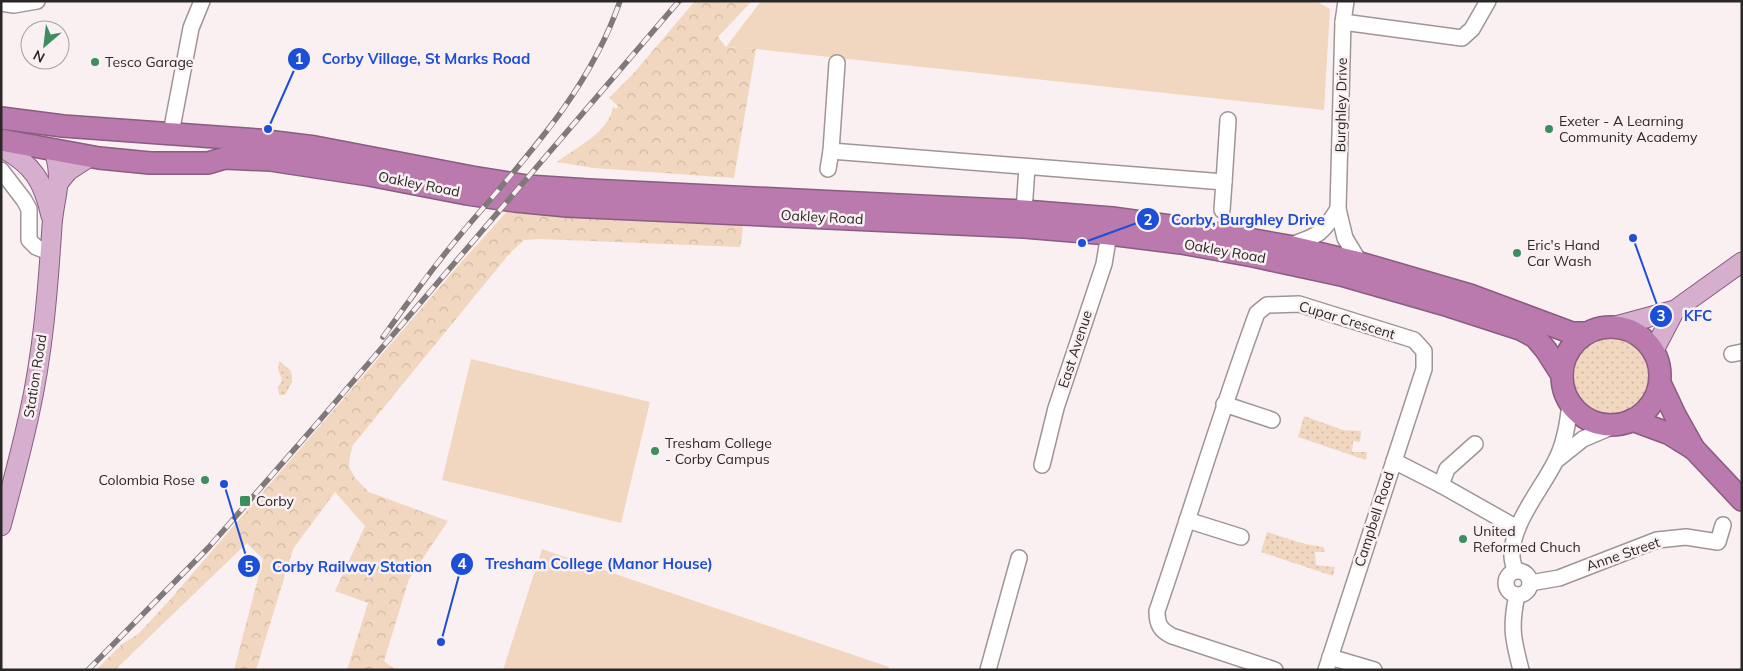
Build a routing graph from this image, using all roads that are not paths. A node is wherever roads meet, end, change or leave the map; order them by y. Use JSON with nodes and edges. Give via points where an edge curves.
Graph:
{"nodes":[{"id":1,"x":37,"y":1,"type":"edge"},
{"id":2,"x":202,"y":1,"type":"edge"},
{"id":3,"x":1346,"y":1,"type":"edge"},
{"id":4,"x":1488,"y":1,"type":"edge"},
{"id":5,"x":1,"y":2,"type":"edge"},
{"id":6,"x":1343,"y":22,"type":"junction"},
{"id":7,"x":837,"y":64,"type":"dead end"},
{"id":8,"x":1,"y":120,"type":"edge"},
{"id":9,"x":1228,"y":120,"type":"dead end"},
{"id":10,"x":171,"y":133,"type":"junction"},
{"id":11,"x":1,"y":140,"type":"edge"},
{"id":12,"x":1,"y":147,"type":"edge"},
{"id":13,"x":54,"y":150,"type":"junction"},
{"id":14,"x":831,"y":151,"type":"junction"},
{"id":15,"x":91,"y":156,"type":"junction"},
{"id":16,"x":225,"y":158,"type":"junction"},
{"id":17,"x":150,"y":162,"type":"junction"},
{"id":18,"x":1027,"y":167,"type":"junction"},
{"id":19,"x":828,"y":169,"type":"dead end"},
{"id":20,"x":1,"y":170,"type":"edge"},
{"id":21,"x":59,"y":182,"type":"junction"},
{"id":22,"x":1224,"y":182,"type":"junction"},
{"id":23,"x":1024,"y":210,"type":"junction"},
{"id":24,"x":1222,"y":210,"type":"dead end"},
{"id":25,"x":1338,"y":210,"type":"junction"},
{"id":26,"x":52,"y":222,"type":"junction"},
{"id":27,"x":1109,"y":234,"type":"junction"},
{"id":28,"x":1288,"y":246,"type":"junction"},
{"id":29,"x":50,"y":253,"type":"junction"},
{"id":30,"x":1742,"y":262,"type":"edge"},
{"id":31,"x":1360,"y":263,"type":"junction"},
{"id":32,"x":1675,"y":310,"type":"junction"},
{"id":33,"x":1616,"y":326,"type":"junction"},
{"id":34,"x":1585,"y":333,"type":"junction"},
{"id":35,"x":1654,"y":350,"type":"junction"},
{"id":36,"x":1424,"y":369,"type":"joint"},
{"id":37,"x":1562,"y":375,"type":"junction"},
{"id":38,"x":1660,"y":382,"type":"junction"},
{"id":39,"x":1570,"y":403,"type":"junction"},
{"id":40,"x":1224,"y":404,"type":"junction"},
{"id":41,"x":1272,"y":420,"type":"dead end"},
{"id":42,"x":1624,"y":423,"type":"junction"},
{"id":43,"x":1475,"y":444,"type":"dead end"},
{"id":44,"x":1694,"y":449,"type":"junction"},
{"id":45,"x":1394,"y":461,"type":"junction"},
{"id":46,"x":1556,"y":461,"type":"junction"},
{"id":47,"x":1042,"y":465,"type":"dead end"},
{"id":48,"x":1441,"y":485,"type":"junction"},
{"id":49,"x":1742,"y":500,"type":"edge"},
{"id":50,"x":1187,"y":520,"type":"junction"},
{"id":51,"x":1723,"y":525,"type":"dead end"},
{"id":52,"x":1,"y":526,"type":"edge"},
{"id":53,"x":1517,"y":528,"type":"junction"},
{"id":54,"x":1241,"y":537,"type":"dead end"},
{"id":55,"x":1019,"y":558,"type":"dead end"},
{"id":56,"x":1515,"y":570,"type":"junction"},
{"id":57,"x":1530,"y":583,"type":"junction"},
{"id":58,"x":1518,"y":595,"type":"junction"},
{"id":59,"x":1328,"y":663,"type":"edge"},
{"id":60,"x":988,"y":670,"type":"edge"},
{"id":61,"x":1274,"y":670,"type":"edge"},
{"id":62,"x":1374,"y":670,"type":"edge"},
{"id":63,"x":1521,"y":670,"type":"edge"}],
"edges":[{"from":1,"to":5,"type":"street","via":[[14,5]]},
{"from":2,"to":10,"type":"street","via":[[191,28]]},
{"from":3,"to":6,"type":"street","name":"Burghley Drive"},
{"from":4,"to":6,"type":"street","via":[[1472,29],[1462,38]]},
{"from":6,"to":25,"type":"street","name":"Burghley Drive"},
{"from":7,"to":14,"type":"street"},
{"from":8,"to":10,"type":"highway","name":"Oakley Road"},
{"from":8,"to":13,"type":"highway","via":[[47,140]]},
{"from":9,"to":22,"type":"street"},
{"from":10,"to":16,"type":"highway","via":[[174,144],[180,148]]},
{"from":10,"to":17,"type":"highway","via":[[165,149]]},
{"from":10,"to":23,"type":"highway","name":"Oakley Road","via":[[315,147],[527,186]]},
{"from":11,"to":13,"type":"highway","name":"Oakley Road"},
{"from":12,"to":26,"type":"main road","name":"Station Road","via":[[19,157],[37,176]]},
{"from":13,"to":15,"type":"highway","name":"Oakley Road"},
{"from":13,"to":21,"type":"main road","name":"Station Road"},
{"from":14,"to":18,"type":"street"},
{"from":14,"to":19,"type":"street"},
{"from":15,"to":17,"type":"highway","name":"Oakley Road"},
{"from":15,"to":21,"type":"main road","via":[[68,171]]},
{"from":16,"to":17,"type":"highway","name":"Oakley Road","via":[[208,163]]},
{"from":16,"to":27,"type":"highway","name":"Oakley Road","via":[[304,164],[467,194],[567,206]]},
{"from":18,"to":22,"type":"street"},
{"from":18,"to":23,"type":"street"},
{"from":20,"to":29,"type":"street","via":[[29,209],[29,240]]},
{"from":21,"to":26,"type":"main road","name":"Station Road"},
{"from":22,"to":24,"type":"street"},
{"from":23,"to":28,"type":"highway","name":"Oakley Road","via":[[1112,218]]},
{"from":25,"to":28,"type":"street","via":[[1320,234]]},
{"from":25,"to":31,"type":"street","name":"Burghley Drive","via":[[1345,238]]},
{"from":26,"to":29,"type":"main road","name":"Station Road"},
{"from":27,"to":37,"type":"highway","name":"Oakley Road","via":[[1253,256],[1449,306],[1535,337]]},
{"from":27,"to":47,"type":"street","name":"East Avenue","via":[[1104,264],[1056,408]]},
{"from":28,"to":31,"type":"highway","name":"Oakley Road"},
{"from":29,"to":52,"type":"main road","name":"Station Road","via":[[36,381]]},
{"from":30,"to":32,"type":"main road"},
{"from":31,"to":34,"type":"highway","name":"Oakley Road","via":[[1470,295],[1572,333]]},
{"from":32,"to":33,"type":"main road"},
{"from":32,"to":35,"type":"main road"},
{"from":33,"to":34,"type":"highway"},
{"from":33,"to":35,"type":"highway","via":[[1632,331]]},
{"from":34,"to":37,"type":"highway","via":[[1565,358]]},
{"from":35,"to":38,"type":"highway"},
{"from":36,"to":40,"type":"street","name":"Cupar Crescent","via":[[1424,351],[1414,340],[1298,304],[1267,305],[1257,313]]},
{"from":36,"to":45,"type":"street","name":"Campbell Road"},
{"from":37,"to":39,"type":"highway"},
{"from":38,"to":42,"type":"highway","via":[[1651,404],[1641,415]]},
{"from":38,"to":44,"type":"highway"},
{"from":39,"to":42,"type":"highway","via":[[1584,417],[1599,424]]},
{"from":39,"to":46,"type":"street","via":[[1566,432]]},
{"from":40,"to":41,"type":"street"},
{"from":40,"to":50,"type":"street","name":"Cupar Crescent"},
{"from":42,"to":44,"type":"highway","via":[[1670,434]]},
{"from":42,"to":46,"type":"street","via":[[1583,439]]},
{"from":43,"to":48,"type":"street","via":[[1447,469]]},
{"from":44,"to":49,"type":"highway"},
{"from":45,"to":48,"type":"street"},
{"from":45,"to":59,"type":"street","name":"Campbell Road"},
{"from":46,"to":53,"type":"street"},
{"from":48,"to":53,"type":"street"},
{"from":50,"to":54,"type":"street"},
{"from":50,"to":61,"type":"street","name":"Cupar Crescent","via":[[1157,610],[1164,632]]},
{"from":51,"to":57,"type":"street","name":"Anne Street","via":[[1718,542],[1686,537],[1658,540],[1558,578]]},
{"from":53,"to":56,"type":"street","via":[[1512,544]]},
{"from":55,"to":60,"type":"street"},
{"from":56,"to":57,"type":"street","via":[[1524,572]]},
{"from":56,"to":58,"type":"street","via":[[1507,576],[1506,586],[1512,594]]},
{"from":57,"to":58,"type":"street","via":[[1526,592]]},
{"from":58,"to":63,"type":"street","via":[[1512,630]]},
{"from":59,"to":62,"type":"street"}]}
